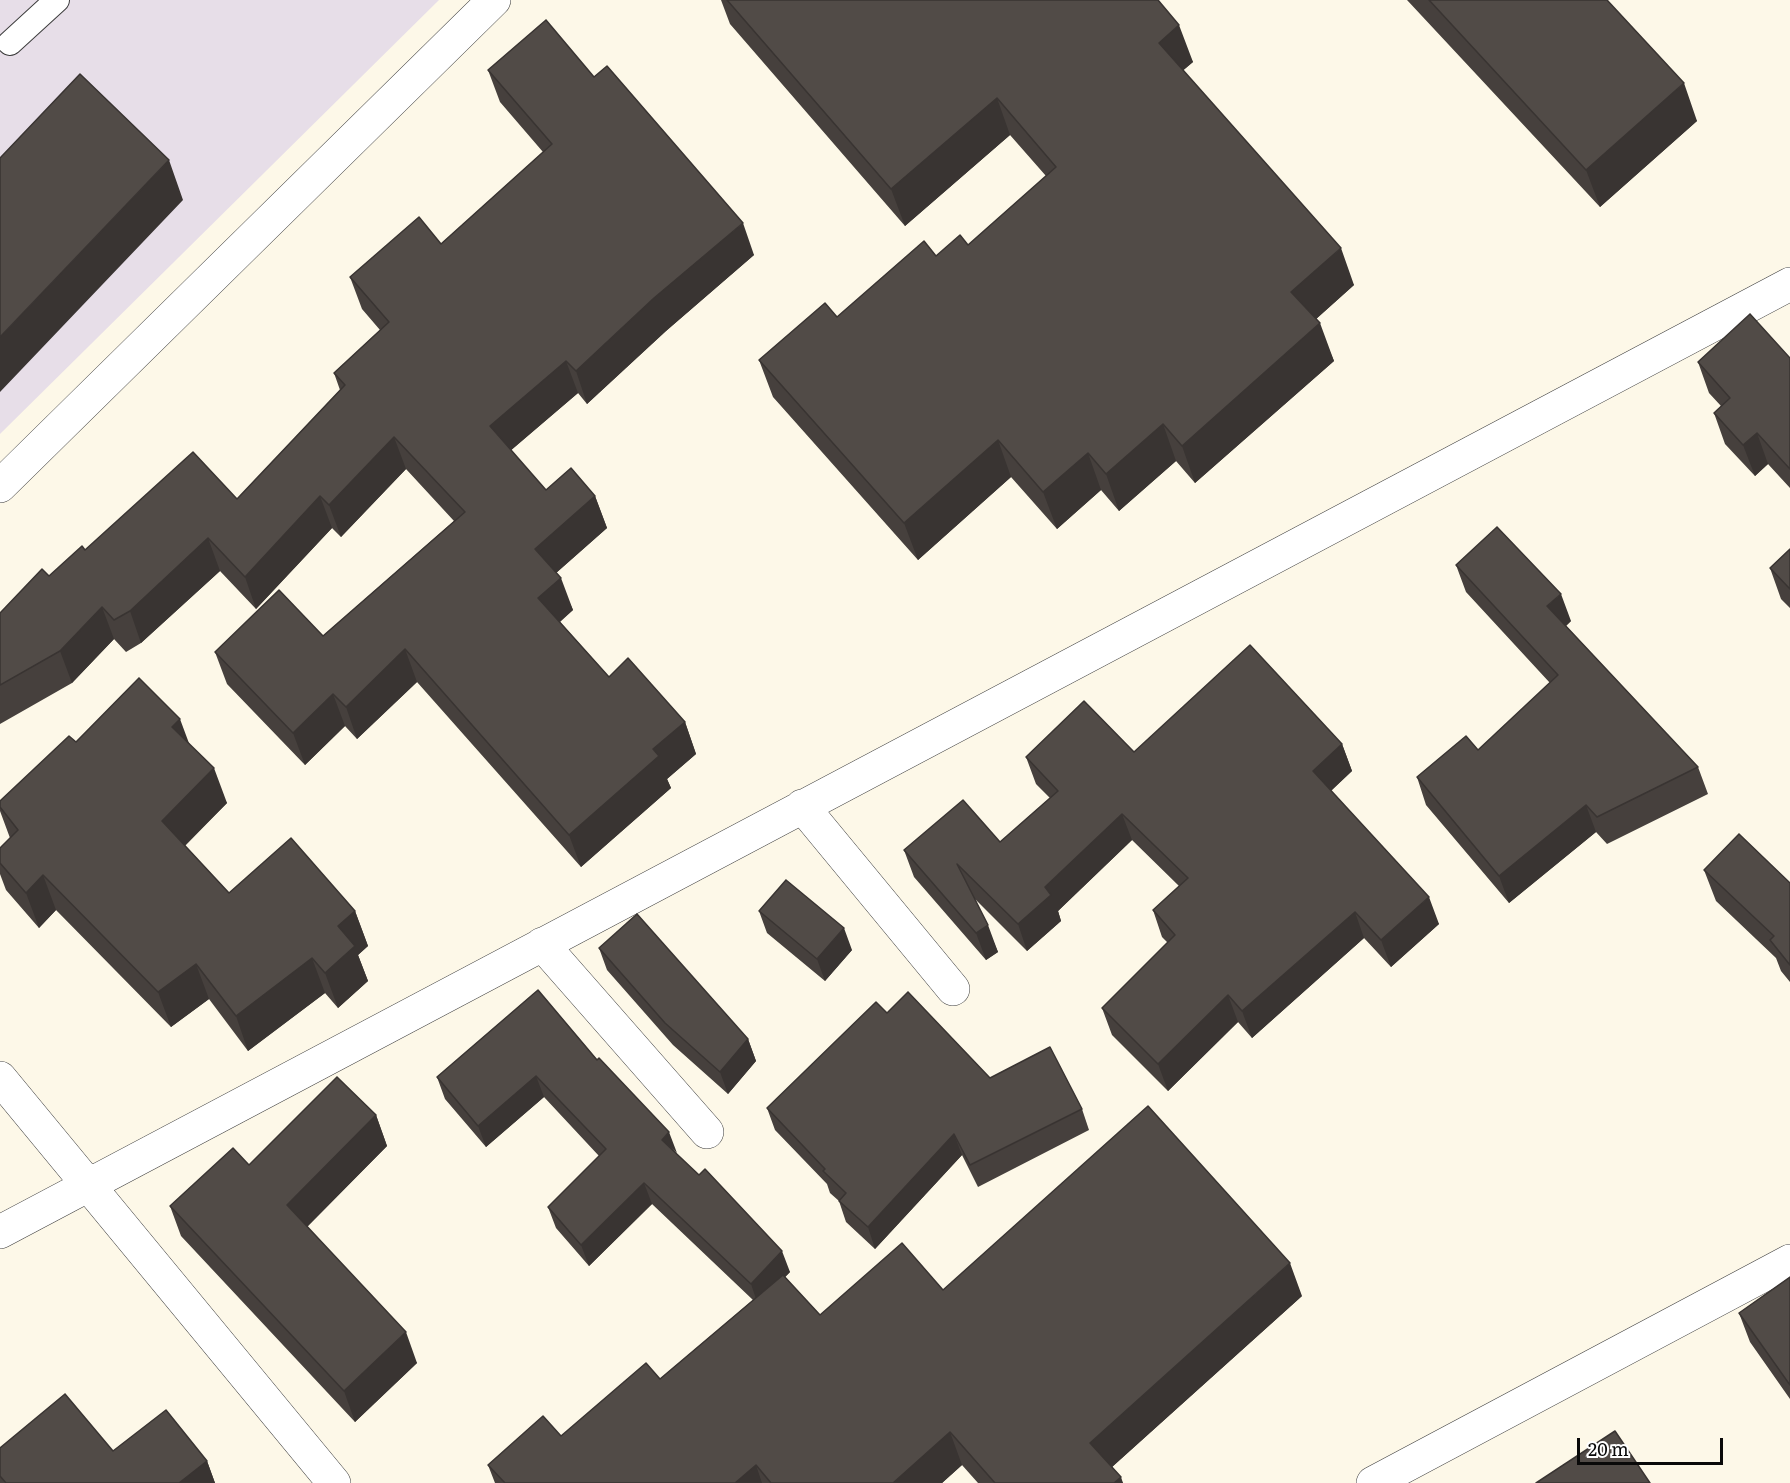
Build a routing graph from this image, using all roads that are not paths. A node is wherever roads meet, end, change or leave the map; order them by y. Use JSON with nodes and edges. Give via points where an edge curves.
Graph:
{"nodes":[{"id":1,"x":57,"y":0,"type":"edge"},
{"id":2,"x":494,"y":0,"type":"edge"},
{"id":3,"x":10,"y":42,"type":"dead end"},
{"id":4,"x":1790,"y":284,"type":"edge"},
{"id":5,"x":0,"y":486,"type":"edge"},
{"id":6,"x":802,"y":807,"type":"junction"},
{"id":7,"x":543,"y":944,"type":"junction"},
{"id":8,"x":954,"y":989,"type":"dead end"},
{"id":9,"x":0,"y":1078,"type":"edge"},
{"id":10,"x":707,"y":1132,"type":"dead end"},
{"id":11,"x":89,"y":1185,"type":"junction"},
{"id":12,"x":0,"y":1232,"type":"edge"},
{"id":13,"x":1790,"y":1261,"type":"edge"},
{"id":14,"x":334,"y":1483,"type":"edge"},
{"id":15,"x":1373,"y":1483,"type":"edge"}],
"edges":[{"from":1,"to":3,"type":"lane"},
{"from":2,"to":5,"type":"street"},
{"from":4,"to":6,"type":"street"},
{"from":6,"to":7,"type":"street"},
{"from":6,"to":8,"type":"street"},
{"from":7,"to":10,"type":"street"},
{"from":7,"to":11,"type":"street"},
{"from":9,"to":11,"type":"street"},
{"from":11,"to":12,"type":"street"},
{"from":11,"to":14,"type":"street"},
{"from":13,"to":15,"type":"street"}]}
